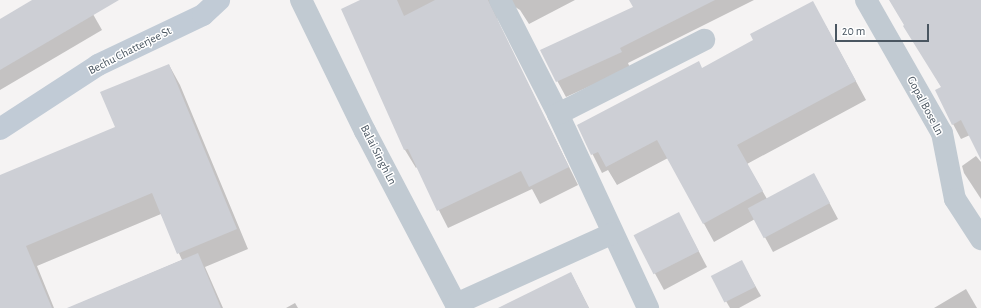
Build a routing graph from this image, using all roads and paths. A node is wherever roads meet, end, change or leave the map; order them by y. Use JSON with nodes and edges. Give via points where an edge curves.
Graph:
{"nodes":[{"id":1,"x":219,"y":0,"type":"edge"},
{"id":2,"x":301,"y":0,"type":"edge"},
{"id":3,"x":500,"y":0,"type":"edge"},
{"id":4,"x":866,"y":0,"type":"edge"},
{"id":5,"x":704,"y":40,"type":"dead end"},
{"id":6,"x":558,"y":114,"type":"junction"},
{"id":7,"x":0,"y":129,"type":"edge"},
{"id":8,"x":613,"y":233,"type":"junction"},
{"id":9,"x":981,"y":239,"type":"edge"},
{"id":10,"x":457,"y":306,"type":"edge"},
{"id":11,"x":648,"y":308,"type":"edge"}],
"edges":[{"from":1,"to":7,"type":"street","name":"Bechu Chatterjee St","via":[[203,16],[98,65]]},
{"from":2,"to":10,"type":"street","name":"Balai Singh Ln","via":[[365,132]]},
{"from":3,"to":6,"type":"street"},
{"from":4,"to":9,"type":"street","name":"Gopal Bose Ln","via":[[942,133],[956,199]]},
{"from":5,"to":6,"type":"street"},
{"from":6,"to":8,"type":"street"},
{"from":8,"to":10,"type":"street"},
{"from":8,"to":11,"type":"street"}]}
